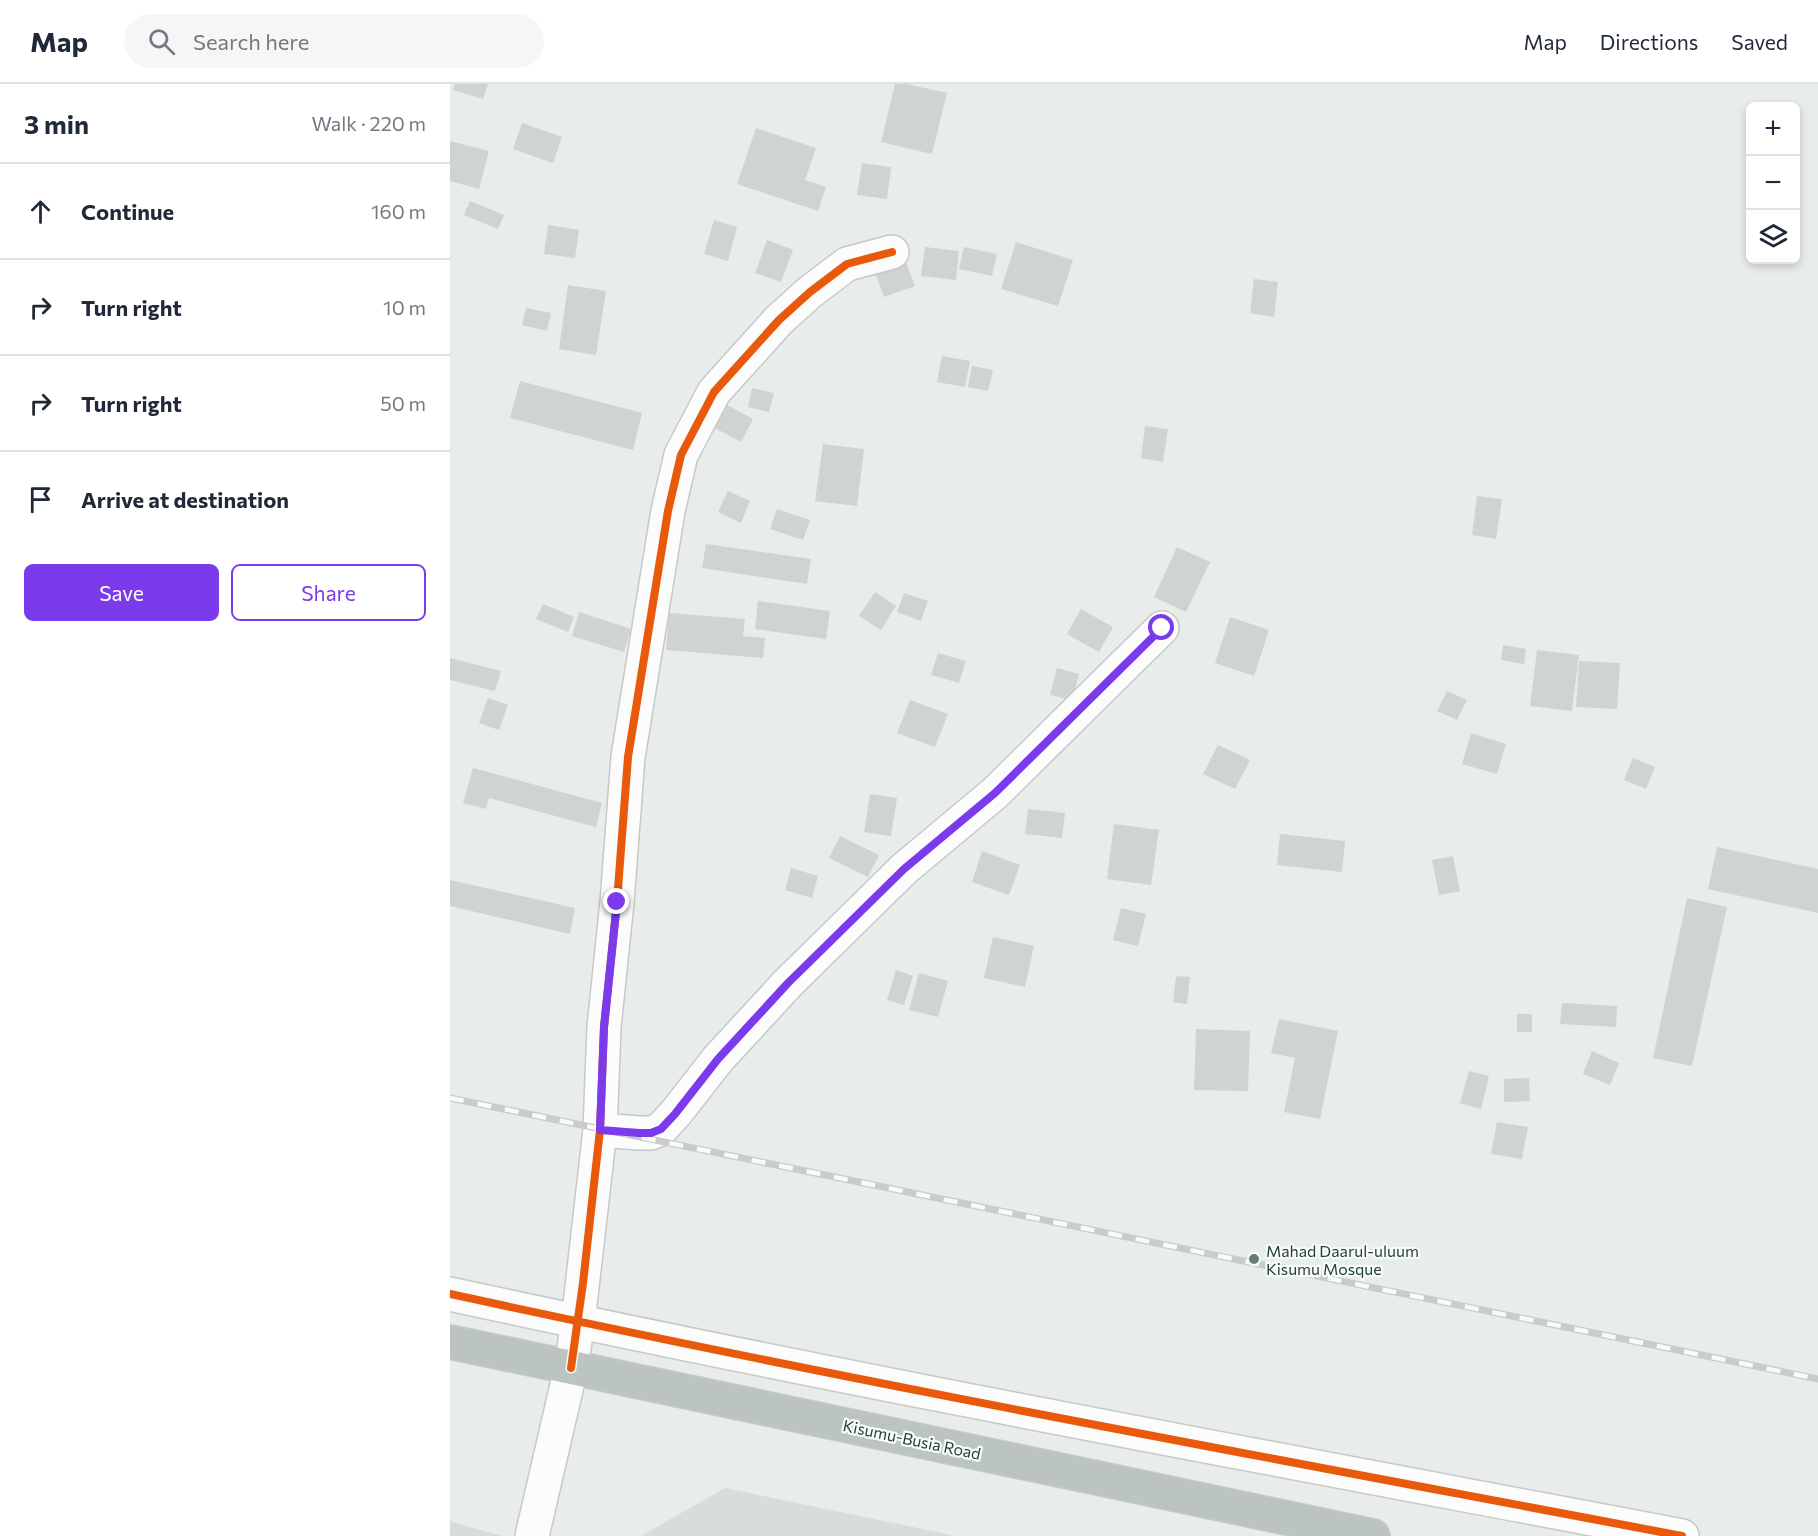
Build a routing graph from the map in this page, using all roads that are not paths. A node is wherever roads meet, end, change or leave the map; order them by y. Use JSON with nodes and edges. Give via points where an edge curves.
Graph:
{"nodes":[{"id":1,"x":892,"y":252,"type":"dead end"},
{"id":2,"x":1162,"y":628,"type":"dead end"},
{"id":3,"x":600,"y":1130,"type":"junction"},
{"id":4,"x":450,"y":1294,"type":"edge"},
{"id":5,"x":578,"y":1322,"type":"junction"},
{"id":6,"x":450,"y":1342,"type":"edge"},
{"id":7,"x":571,"y":1368,"type":"junction"},
{"id":8,"x":532,"y":1536,"type":"edge"},
{"id":9,"x":1373,"y":1536,"type":"edge"},
{"id":10,"x":1682,"y":1536,"type":"edge"}],
"edges":[{"from":1,"to":3,"type":"street","via":[[847,264],[778,320],[714,392],[681,455],[668,511],[628,757],[604,1027]]},
{"from":2,"to":3,"type":"street","via":[[995,793],[904,869],[788,983],[661,1129],[651,1133]]},
{"from":3,"to":5,"type":"street"},
{"from":4,"to":5,"type":"street"},
{"from":5,"to":7,"type":"street"},
{"from":5,"to":10,"type":"street"},
{"from":6,"to":7,"type":"highway","name":"Kisumu-Busia Road"},
{"from":7,"to":8,"type":"street"},
{"from":7,"to":9,"type":"highway","name":"Kisumu-Busia Road"}]}
